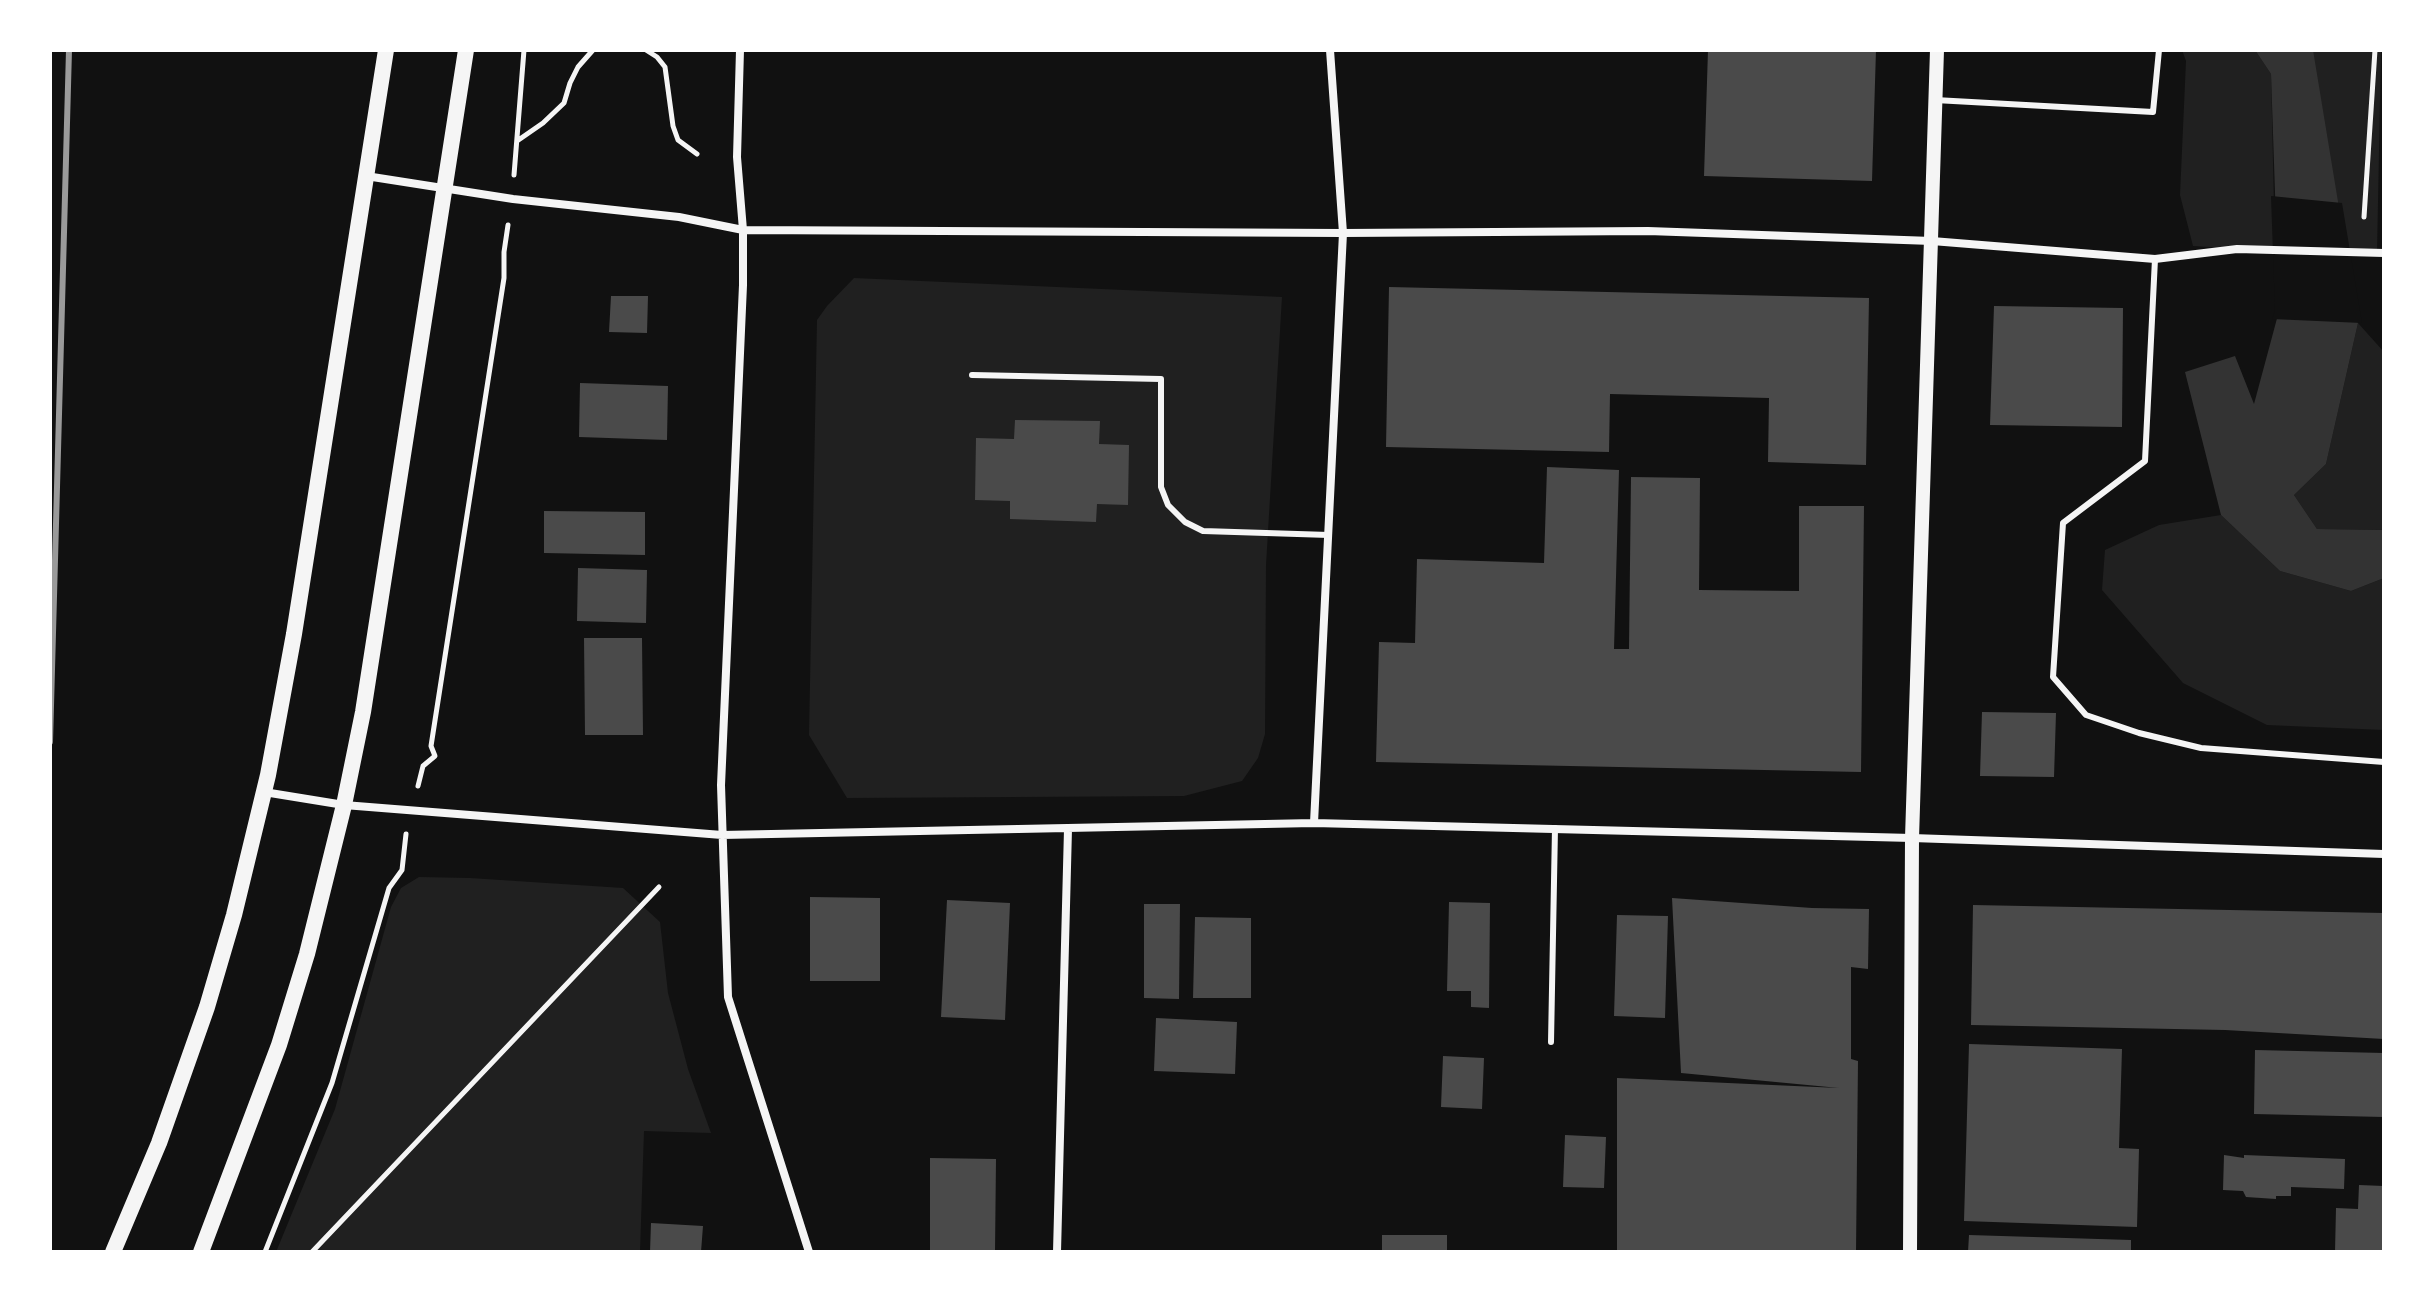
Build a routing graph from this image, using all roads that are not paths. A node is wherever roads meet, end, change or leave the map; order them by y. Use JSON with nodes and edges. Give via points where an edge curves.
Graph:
{"nodes":[{"id":1,"x":386,"y":50,"type":"edge"},
{"id":2,"x":466,"y":50,"type":"edge"},
{"id":3,"x":740,"y":50,"type":"edge"},
{"id":4,"x":1330,"y":50,"type":"edge"},
{"id":5,"x":1937,"y":50,"type":"edge"},
{"id":6,"x":2159,"y":50,"type":"edge"},
{"id":7,"x":1935,"y":100,"type":"junction"},
{"id":8,"x":366,"y":176,"type":"junction"},
{"id":9,"x":445,"y":188,"type":"junction"},
{"id":10,"x":743,"y":230,"type":"junction"},
{"id":11,"x":1343,"y":233,"type":"junction"},
{"id":12,"x":1932,"y":241,"type":"junction"},
{"id":13,"x":2381,"y":253,"type":"edge"},
{"id":14,"x":2155,"y":259,"type":"junction"},
{"id":15,"x":972,"y":375,"type":"dead end"},
{"id":16,"x":1329,"y":535,"type":"junction"},
{"id":17,"x":2384,"y":762,"type":"edge"},
{"id":18,"x":264,"y":792,"type":"junction"},
{"id":19,"x":344,"y":805,"type":"junction"},
{"id":20,"x":1314,"y":823,"type":"junction"},
{"id":21,"x":1555,"y":828,"type":"junction"},
{"id":22,"x":1068,"y":829,"type":"junction"},
{"id":23,"x":722,"y":835,"type":"junction"},
{"id":24,"x":1912,"y":838,"type":"junction"},
{"id":25,"x":2384,"y":854,"type":"edge"},
{"id":26,"x":1551,"y":1042,"type":"dead end"},
{"id":27,"x":113,"y":1252,"type":"edge"},
{"id":28,"x":201,"y":1252,"type":"edge"},
{"id":29,"x":809,"y":1252,"type":"edge"},
{"id":30,"x":1057,"y":1252,"type":"edge"},
{"id":31,"x":1910,"y":1252,"type":"edge"}],
"edges":[{"from":1,"to":8,"type":"main road"},
{"from":2,"to":9,"type":"main road"},
{"from":3,"to":10,"type":"street","via":[[737,157]]},
{"from":4,"to":11,"type":"street"},
{"from":5,"to":7,"type":"street"},
{"from":6,"to":7,"type":"lane","via":[[2153,112]]},
{"from":7,"to":12,"type":"street"},
{"from":8,"to":9,"type":"street"},
{"from":8,"to":18,"type":"main road"},
{"from":9,"to":10,"type":"street"},
{"from":9,"to":19,"type":"main road"},
{"from":10,"to":11,"type":"street"},
{"from":10,"to":23,"type":"street"},
{"from":11,"to":12,"type":"street","via":[[1648,231]]},
{"from":11,"to":16,"type":"street"},
{"from":12,"to":14,"type":"street"},
{"from":12,"to":24,"type":"street"},
{"from":13,"to":14,"type":"street","via":[[2237,249]]},
{"from":14,"to":17,"type":"lane","via":[[2145,461],[2063,523],[2053,677],[2086,715],[2139,733],[2201,748]]},
{"from":15,"to":16,"type":"lane","via":[[1161,379],[1161,487],[1168,505],[1185,522],[1203,531]]},
{"from":16,"to":20,"type":"street"},
{"from":18,"to":19,"type":"street"},
{"from":18,"to":27,"type":"main road","via":[[207,1007],[165,1128]]},
{"from":19,"to":23,"type":"street"},
{"from":19,"to":28,"type":"main road","via":[[279,1045]]},
{"from":20,"to":21,"type":"street"},
{"from":20,"to":22,"type":"street"},
{"from":21,"to":24,"type":"street"},
{"from":21,"to":26,"type":"lane"},
{"from":22,"to":23,"type":"street"},
{"from":22,"to":30,"type":"street"},
{"from":23,"to":29,"type":"street","via":[[728,997]]},
{"from":24,"to":25,"type":"street"},
{"from":24,"to":31,"type":"street"}]}
